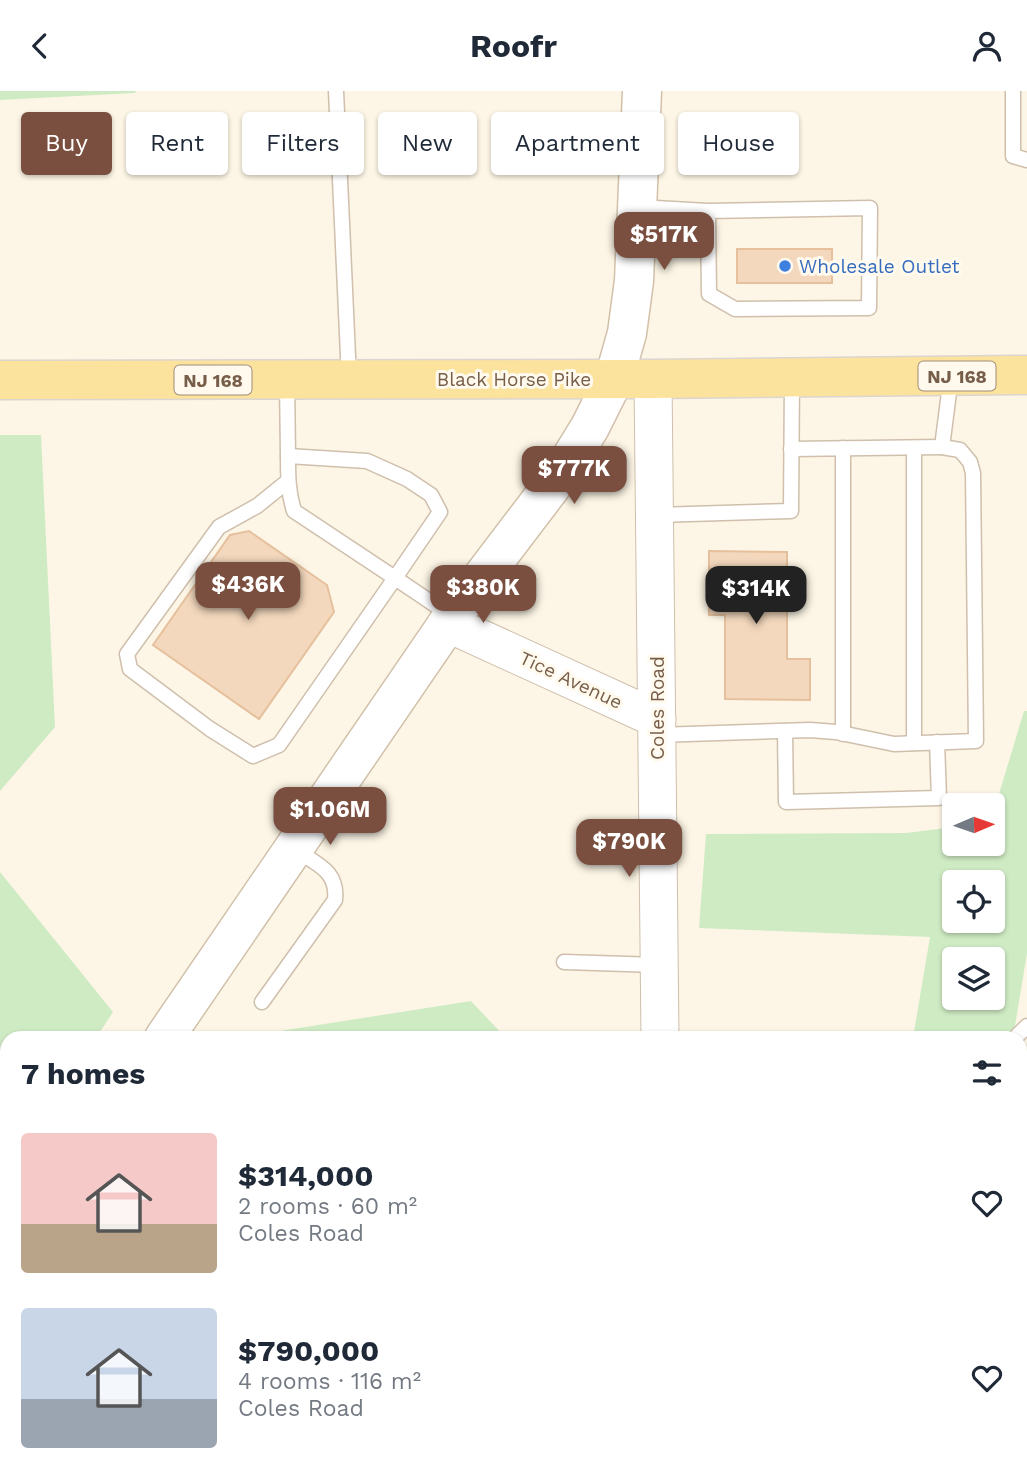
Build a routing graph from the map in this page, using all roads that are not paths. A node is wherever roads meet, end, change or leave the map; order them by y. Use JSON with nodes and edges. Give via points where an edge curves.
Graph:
{"nodes":[{"id":1,"x":336,"y":91,"type":"edge"},
{"id":2,"x":642,"y":91,"type":"edge"},
{"id":3,"x":1013,"y":91,"type":"edge"},
{"id":4,"x":1027,"y":160,"type":"edge"},
{"id":5,"x":637,"y":207,"type":"junction"},
{"id":6,"x":708,"y":211,"type":"junction"},
{"id":7,"x":1027,"y":375,"type":"edge"},
{"id":8,"x":951,"y":376,"type":"junction"},
{"id":9,"x":792,"y":378,"type":"junction"},
{"id":10,"x":614,"y":379,"type":"junction"},
{"id":11,"x":653,"y":379,"type":"junction"},
{"id":12,"x":0,"y":380,"type":"edge"},
{"id":13,"x":287,"y":380,"type":"junction"},
{"id":14,"x":349,"y":380,"type":"junction"},
{"id":15,"x":942,"y":447,"type":"junction"},
{"id":16,"x":843,"y":448,"type":"junction"},
{"id":17,"x":914,"y":448,"type":"junction"},
{"id":18,"x":791,"y":449,"type":"junction"},
{"id":19,"x":288,"y":456,"type":"junction"},
{"id":20,"x":288,"y":481,"type":"junction"},
{"id":21,"x":656,"y":515,"type":"junction"},
{"id":22,"x":395,"y":578,"type":"junction"},
{"id":23,"x":450,"y":620,"type":"junction"},
{"id":24,"x":657,"y":727,"type":"junction"},
{"id":25,"x":785,"y":731,"type":"junction"},
{"id":26,"x":843,"y":734,"type":"junction"},
{"id":27,"x":937,"y":742,"type":"junction"},
{"id":28,"x":914,"y":743,"type":"junction"},
{"id":29,"x":293,"y":848,"type":"junction"},
{"id":30,"x":564,"y":962,"type":"dead end"},
{"id":31,"x":659,"y":965,"type":"junction"},
{"id":32,"x":262,"y":1002,"type":"dead end"},
{"id":33,"x":169,"y":1031,"type":"edge"},
{"id":34,"x":660,"y":1031,"type":"edge"}],
"edges":[{"from":1,"to":14,"type":"lane"},
{"from":2,"to":5,"type":"main road"},
{"from":3,"to":4,"type":"lane","via":[[1013,156]]},
{"from":5,"to":6,"type":"lane"},
{"from":5,"to":10,"type":"main road","via":[[634,281],[627,333]]},
{"from":6,"to":6,"type":"lane","via":[[709,294],[734,309],[869,307],[870,208]]},
{"from":7,"to":8,"type":"main road","name":"Black Horse Pike","number":"NJ 168"},
{"from":8,"to":9,"type":"main road","name":"Black Horse Pike","number":"NJ 168"},
{"from":8,"to":15,"type":"lane"},
{"from":9,"to":11,"type":"main road","name":"Black Horse Pike","number":"NJ 168"},
{"from":9,"to":18,"type":"lane"},
{"from":10,"to":11,"type":"main road","name":"Black Horse Pike","number":"NJ 168"},
{"from":10,"to":14,"type":"main road","name":"Black Horse Pike","number":"NJ 168"},
{"from":10,"to":23,"type":"main road","via":[[563,471]]},
{"from":11,"to":21,"type":"street","name":"Coles Road"},
{"from":12,"to":13,"type":"main road","name":"Black Horse Pike","number":"NJ 168"},
{"from":13,"to":14,"type":"main road","name":"Black Horse Pike","number":"NJ 168"},
{"from":13,"to":19,"type":"lane"},
{"from":15,"to":17,"type":"lane"},
{"from":15,"to":27,"type":"lane","via":[[960,450],[973,473],[976,741]]},
{"from":16,"to":17,"type":"lane"},
{"from":16,"to":18,"type":"lane"},
{"from":16,"to":26,"type":"lane"},
{"from":17,"to":28,"type":"lane"},
{"from":18,"to":21,"type":"lane","via":[[791,511]]},
{"from":19,"to":20,"type":"lane"},
{"from":19,"to":22,"type":"lane","via":[[367,461],[431,495],[440,512]]},
{"from":20,"to":22,"type":"lane","via":[[294,511]]},
{"from":20,"to":22,"type":"lane","via":[[257,506],[219,527],[127,654],[130,669],[253,756],[279,745]]},
{"from":21,"to":24,"type":"street","name":"Coles Road"},
{"from":22,"to":23,"type":"lane"},
{"from":23,"to":24,"type":"street","name":"Tice Avenue"},
{"from":23,"to":29,"type":"main road"},
{"from":24,"to":25,"type":"lane"},
{"from":24,"to":31,"type":"street","name":"Coles Road"},
{"from":25,"to":26,"type":"lane"},
{"from":25,"to":27,"type":"lane","via":[[786,802],[939,798]]},
{"from":26,"to":28,"type":"lane","via":[[894,744]]},
{"from":27,"to":28,"type":"lane"},
{"from":29,"to":32,"type":"lane","via":[[330,873],[337,888],[335,900]]},
{"from":29,"to":33,"type":"main road"},
{"from":30,"to":31,"type":"lane"},
{"from":31,"to":34,"type":"street","name":"Coles Road"}]}
